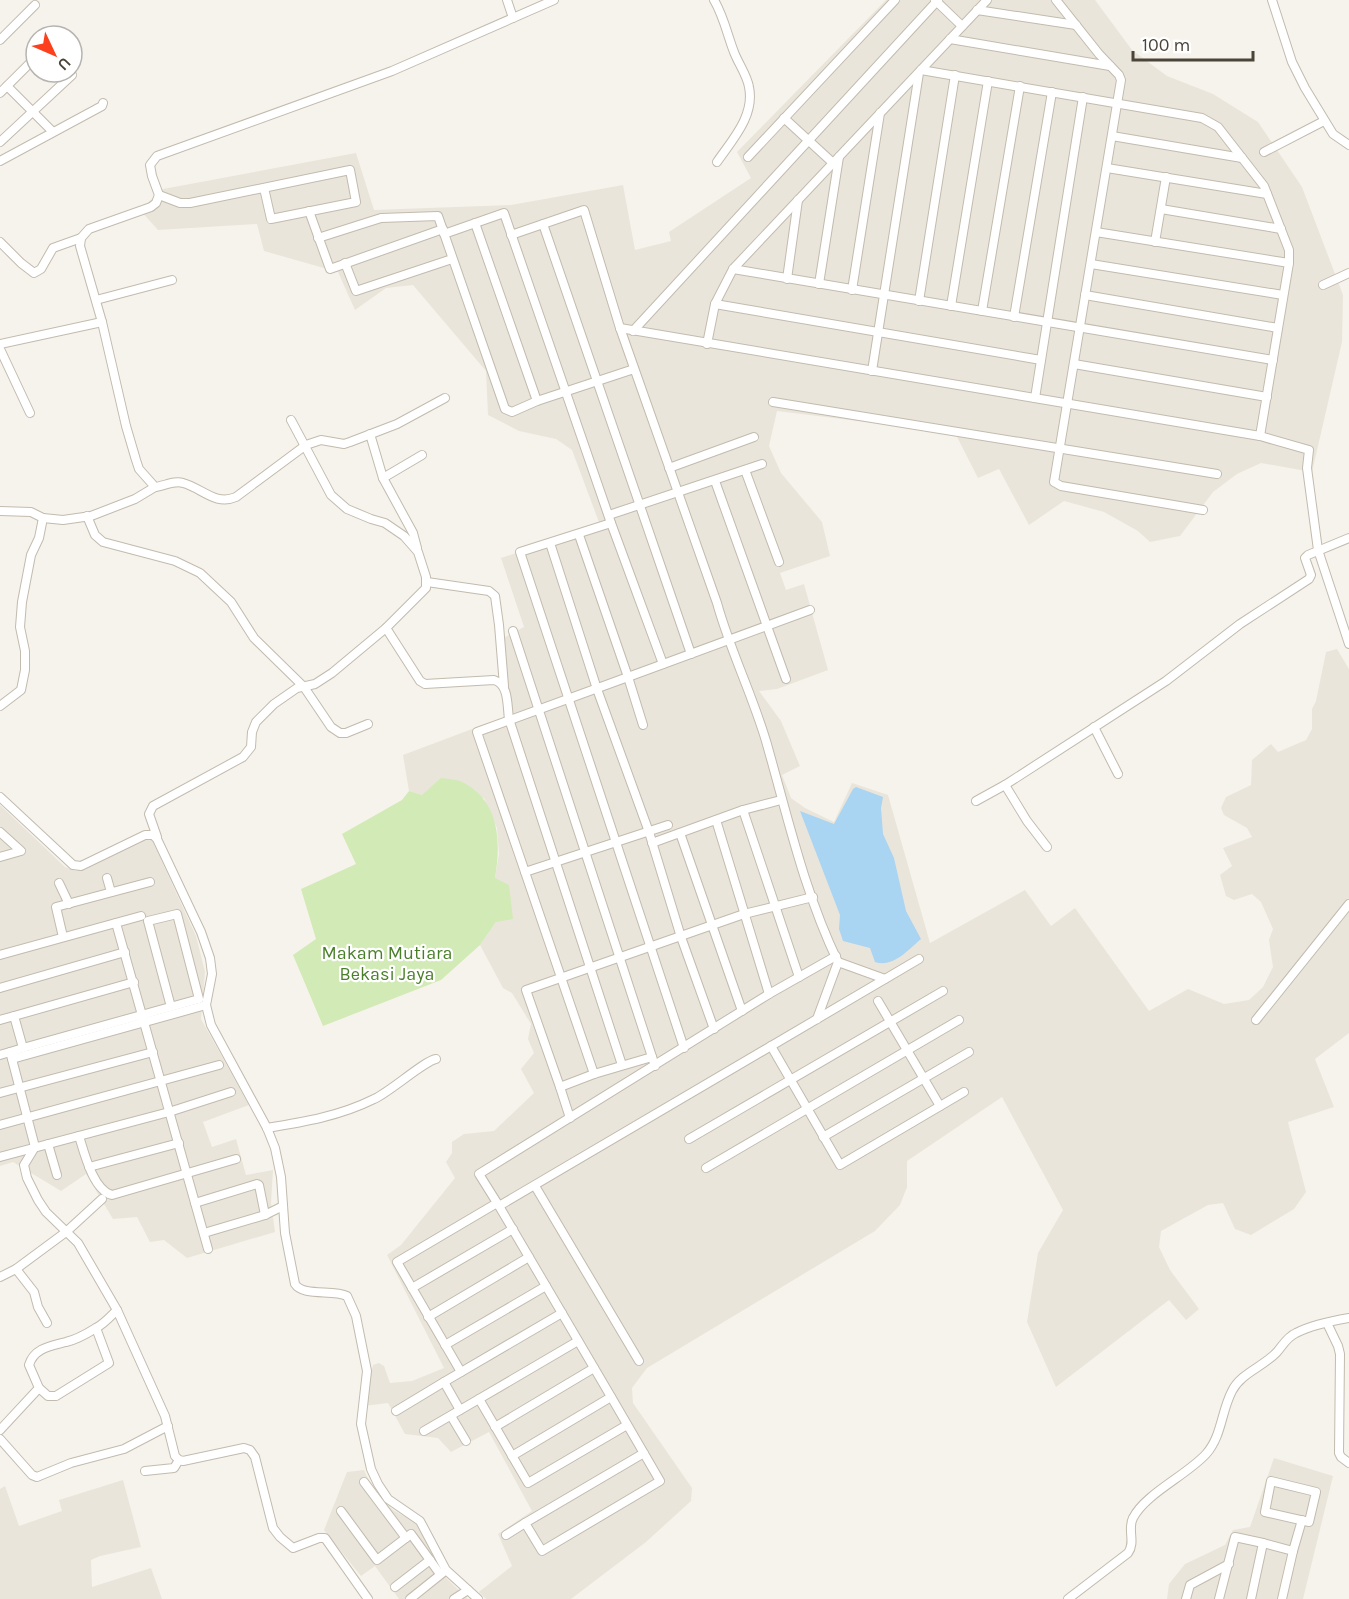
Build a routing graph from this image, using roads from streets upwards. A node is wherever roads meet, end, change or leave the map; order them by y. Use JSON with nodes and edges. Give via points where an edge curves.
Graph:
{"nodes":[{"id":1,"x":507,"y":0,"type":"edge"},
{"id":2,"x":555,"y":0,"type":"edge"},
{"id":3,"x":714,"y":0,"type":"edge"},
{"id":4,"x":895,"y":0,"type":"edge"},
{"id":5,"x":936,"y":0,"type":"edge"},
{"id":6,"x":987,"y":0,"type":"edge"},
{"id":7,"x":1056,"y":0,"type":"edge"},
{"id":8,"x":1272,"y":0,"type":"edge"},
{"id":9,"x":35,"y":5,"type":"dead end"},
{"id":10,"x":977,"y":10,"type":"junction"},
{"id":11,"x":513,"y":18,"type":"junction"},
{"id":12,"x":962,"y":26,"type":"junction"},
{"id":13,"x":1076,"y":26,"type":"junction"},
{"id":14,"x":950,"y":39,"type":"junction"},
{"id":15,"x":0,"y":40,"type":"edge"},
{"id":16,"x":1110,"y":66,"type":"junction"},
{"id":17,"x":24,"y":69,"type":"edge"},
{"id":18,"x":920,"y":71,"type":"junction"},
{"id":19,"x":955,"y":75,"type":"junction"},
{"id":20,"x":988,"y":81,"type":"junction"},
{"id":21,"x":62,"y":84,"type":"edge"},
{"id":22,"x":7,"y":86,"type":"junction"},
{"id":23,"x":1020,"y":86,"type":"junction"},
{"id":24,"x":1052,"y":92,"type":"junction"},
{"id":25,"x":0,"y":93,"type":"edge"},
{"id":26,"x":1083,"y":97,"type":"junction"},
{"id":27,"x":104,"y":103,"type":"dead end"},
{"id":28,"x":1118,"y":103,"type":"junction"},
{"id":29,"x":32,"y":111,"type":"junction"},
{"id":30,"x":880,"y":113,"type":"junction"},
{"id":31,"x":784,"y":118,"type":"junction"},
{"id":32,"x":1324,"y":121,"type":"junction"},
{"id":33,"x":53,"y":132,"type":"junction"},
{"id":34,"x":1112,"y":136,"type":"junction"},
{"id":35,"x":2,"y":137,"type":"edge"},
{"id":36,"x":808,"y":140,"type":"junction"},
{"id":37,"x":1349,"y":145,"type":"edge"},
{"id":38,"x":1264,"y":152,"type":"dead end"},
{"id":39,"x":748,"y":157,"type":"dead end"},
{"id":40,"x":1242,"y":158,"type":"junction"},
{"id":41,"x":836,"y":160,"type":"junction"},
{"id":42,"x":0,"y":161,"type":"edge"},
{"id":43,"x":717,"y":162,"type":"dead end"},
{"id":44,"x":1107,"y":168,"type":"junction"},
{"id":45,"x":1166,"y":177,"type":"junction"},
{"id":46,"x":264,"y":188,"type":"junction"},
{"id":47,"x":1267,"y":194,"type":"junction"},
{"id":48,"x":159,"y":195,"type":"junction"},
{"id":49,"x":798,"y":200,"type":"junction"},
{"id":50,"x":1161,"y":209,"type":"junction"},
{"id":51,"x":309,"y":212,"type":"junction"},
{"id":52,"x":475,"y":223,"type":"junction"},
{"id":53,"x":543,"y":224,"type":"junction"},
{"id":54,"x":1281,"y":229,"type":"junction"},
{"id":55,"x":444,"y":232,"type":"junction"},
{"id":56,"x":1096,"y":232,"type":"junction"},
{"id":57,"x":511,"y":235,"type":"junction"},
{"id":58,"x":81,"y":238,"type":"junction"},
{"id":59,"x":318,"y":238,"type":"junction"},
{"id":60,"x":0,"y":242,"type":"edge"},
{"id":61,"x":1155,"y":242,"type":"junction"},
{"id":62,"x":453,"y":259,"type":"junction"},
{"id":63,"x":345,"y":263,"type":"junction"},
{"id":64,"x":1289,"y":263,"type":"junction"},
{"id":65,"x":1091,"y":264,"type":"junction"},
{"id":66,"x":733,"y":269,"type":"junction"},
{"id":67,"x":1349,"y":273,"type":"edge"},
{"id":68,"x":787,"y":279,"type":"junction"},
{"id":69,"x":172,"y":280,"type":"dead end"},
{"id":70,"x":819,"y":284,"type":"junction"},
{"id":71,"x":1323,"y":285,"type":"dead end"},
{"id":72,"x":852,"y":290,"type":"junction"},
{"id":73,"x":884,"y":295,"type":"junction"},
{"id":74,"x":1085,"y":295,"type":"junction"},
{"id":75,"x":1284,"y":295,"type":"junction"},
{"id":76,"x":96,"y":300,"type":"junction"},
{"id":77,"x":919,"y":301,"type":"junction"},
{"id":78,"x":715,"y":304,"type":"junction"},
{"id":79,"x":951,"y":306,"type":"junction"},
{"id":80,"x":982,"y":311,"type":"junction"},
{"id":81,"x":1014,"y":317,"type":"junction"},
{"id":82,"x":102,"y":322,"type":"junction"},
{"id":83,"x":1047,"y":322,"type":"junction"},
{"id":84,"x":620,"y":328,"type":"junction"},
{"id":85,"x":1080,"y":328,"type":"junction"},
{"id":86,"x":1278,"y":328,"type":"junction"},
{"id":87,"x":633,"y":331,"type":"junction"},
{"id":88,"x":878,"y":332,"type":"junction"},
{"id":89,"x":0,"y":344,"type":"edge"},
{"id":90,"x":707,"y":344,"type":"junction"},
{"id":91,"x":0,"y":349,"type":"edge"},
{"id":92,"x":1041,"y":360,"type":"junction"},
{"id":93,"x":1273,"y":360,"type":"junction"},
{"id":94,"x":1074,"y":364,"type":"junction"},
{"id":95,"x":634,"y":369,"type":"junction"},
{"id":96,"x":872,"y":371,"type":"junction"},
{"id":97,"x":597,"y":381,"type":"junction"},
{"id":98,"x":566,"y":392,"type":"junction"},
{"id":99,"x":1267,"y":397,"type":"junction"},
{"id":100,"x":1035,"y":398,"type":"junction"},
{"id":101,"x":445,"y":399,"type":"dead end"},
{"id":102,"x":537,"y":401,"type":"junction"},
{"id":103,"x":773,"y":402,"type":"dead end"},
{"id":104,"x":1067,"y":404,"type":"junction"},
{"id":105,"x":30,"y":413,"type":"dead end"},
{"id":106,"x":291,"y":420,"type":"dead end"},
{"id":107,"x":370,"y":434,"type":"junction"},
{"id":108,"x":1260,"y":436,"type":"junction"},
{"id":109,"x":754,"y":437,"type":"dead end"},
{"id":110,"x":306,"y":445,"type":"junction"},
{"id":111,"x":1060,"y":448,"type":"junction"},
{"id":112,"x":422,"y":455,"type":"dead end"},
{"id":113,"x":762,"y":464,"type":"dead end"},
{"id":114,"x":669,"y":468,"type":"junction"},
{"id":115,"x":745,"y":470,"type":"junction"},
{"id":116,"x":1216,"y":474,"type":"dead end"},
{"id":117,"x":383,"y":478,"type":"junction"},
{"id":118,"x":715,"y":481,"type":"junction"},
{"id":119,"x":155,"y":487,"type":"junction"},
{"id":120,"x":678,"y":493,"type":"junction"},
{"id":121,"x":640,"y":506,"type":"junction"},
{"id":122,"x":1203,"y":510,"type":"dead end"},
{"id":123,"x":0,"y":512,"type":"edge"},
{"id":124,"x":87,"y":516,"type":"junction"},
{"id":125,"x":43,"y":518,"type":"junction"},
{"id":126,"x":610,"y":519,"type":"junction"},
{"id":127,"x":579,"y":535,"type":"junction"},
{"id":128,"x":1349,"y":538,"type":"edge"},
{"id":129,"x":550,"y":543,"type":"junction"},
{"id":130,"x":1318,"y":550,"type":"junction"},
{"id":131,"x":417,"y":552,"type":"junction"},
{"id":132,"x":779,"y":562,"type":"dead end"},
{"id":133,"x":427,"y":582,"type":"junction"},
{"id":134,"x":810,"y":610,"type":"dead end"},
{"id":135,"x":768,"y":626,"type":"junction"},
{"id":136,"x":386,"y":628,"type":"junction"},
{"id":137,"x":513,"y":631,"type":"dead end"},
{"id":138,"x":728,"y":640,"type":"junction"},
{"id":139,"x":1349,"y":644,"type":"edge"},
{"id":140,"x":691,"y":654,"type":"junction"},
{"id":141,"x":663,"y":664,"type":"junction"},
{"id":142,"x":628,"y":677,"type":"junction"},
{"id":143,"x":786,"y":679,"type":"dead end"},
{"id":144,"x":504,"y":686,"type":"junction"},
{"id":145,"x":304,"y":687,"type":"junction"},
{"id":146,"x":597,"y":688,"type":"junction"},
{"id":147,"x":568,"y":698,"type":"junction"},
{"id":148,"x":0,"y":706,"type":"edge"},
{"id":149,"x":537,"y":709,"type":"junction"},
{"id":150,"x":508,"y":719,"type":"junction"},
{"id":151,"x":368,"y":724,"type":"dead end"},
{"id":152,"x":643,"y":725,"type":"dead end"},
{"id":153,"x":1094,"y":727,"type":"junction"},
{"id":154,"x":1118,"y":774,"type":"dead end"},
{"id":155,"x":1005,"y":785,"type":"junction"},
{"id":156,"x":0,"y":797,"type":"edge"},
{"id":157,"x":781,"y":800,"type":"junction"},
{"id":158,"x":976,"y":801,"type":"dead end"},
{"id":159,"x":743,"y":810,"type":"junction"},
{"id":160,"x":716,"y":820,"type":"junction"},
{"id":161,"x":668,"y":825,"type":"dead end"},
{"id":162,"x":0,"y":832,"type":"edge"},
{"id":163,"x":650,"y":832,"type":"junction"},
{"id":164,"x":680,"y":833,"type":"junction"},
{"id":165,"x":157,"y":839,"type":"junction"},
{"id":166,"x":617,"y":842,"type":"junction"},
{"id":167,"x":652,"y":843,"type":"junction"},
{"id":168,"x":1047,"y":847,"type":"dead end"},
{"id":169,"x":586,"y":852,"type":"junction"},
{"id":170,"x":0,"y":856,"type":"edge"},
{"id":171,"x":556,"y":862,"type":"junction"},
{"id":172,"x":525,"y":872,"type":"junction"},
{"id":173,"x":107,"y":878,"type":"dead end"},
{"id":174,"x":150,"y":882,"type":"dead end"},
{"id":175,"x":59,"y":883,"type":"dead end"},
{"id":176,"x":111,"y":892,"type":"junction"},
{"id":177,"x":813,"y":897,"type":"junction"},
{"id":178,"x":69,"y":904,"type":"junction"},
{"id":179,"x":1349,"y":904,"type":"edge"},
{"id":180,"x":775,"y":905,"type":"junction"},
{"id":181,"x":744,"y":914,"type":"junction"},
{"id":182,"x":141,"y":916,"type":"dead end"},
{"id":183,"x":116,"y":922,"type":"junction"},
{"id":184,"x":714,"y":926,"type":"junction"},
{"id":185,"x":63,"y":937,"type":"junction"},
{"id":186,"x":681,"y":937,"type":"junction"},
{"id":187,"x":650,"y":948,"type":"junction"},
{"id":188,"x":125,"y":952,"type":"junction"},
{"id":189,"x":0,"y":955,"type":"edge"},
{"id":190,"x":620,"y":958,"type":"junction"},
{"id":191,"x":837,"y":959,"type":"junction"},
{"id":192,"x":919,"y":959,"type":"dead end"},
{"id":193,"x":591,"y":968,"type":"junction"},
{"id":194,"x":798,"y":977,"type":"junction"},
{"id":195,"x":560,"y":978,"type":"junction"},
{"id":196,"x":885,"y":979,"type":"junction"},
{"id":197,"x":134,"y":982,"type":"junction"},
{"id":198,"x":0,"y":988,"type":"edge"},
{"id":199,"x":943,"y":991,"type":"dead end"},
{"id":200,"x":769,"y":994,"type":"junction"},
{"id":201,"x":878,"y":1001,"type":"dead end"},
{"id":202,"x":206,"y":1005,"type":"junction"},
{"id":203,"x":171,"y":1007,"type":"junction"},
{"id":204,"x":742,"y":1011,"type":"junction"},
{"id":205,"x":14,"y":1016,"type":"junction"},
{"id":206,"x":144,"y":1018,"type":"junction"},
{"id":207,"x":817,"y":1019,"type":"junction"},
{"id":208,"x":0,"y":1020,"type":"edge"},
{"id":209,"x":959,"y":1020,"type":"dead end"},
{"id":210,"x":1256,"y":1020,"type":"dead end"},
{"id":211,"x":890,"y":1022,"type":"junction"},
{"id":212,"x":714,"y":1029,"type":"junction"},
{"id":213,"x":771,"y":1047,"type":"junction"},
{"id":214,"x":23,"y":1048,"type":"junction"},
{"id":215,"x":684,"y":1048,"type":"junction"},
{"id":216,"x":907,"y":1050,"type":"junction"},
{"id":217,"x":153,"y":1052,"type":"junction"},
{"id":218,"x":969,"y":1052,"type":"dead end"},
{"id":219,"x":0,"y":1055,"type":"edge"},
{"id":220,"x":11,"y":1056,"type":"junction"},
{"id":221,"x":652,"y":1057,"type":"junction"},
{"id":222,"x":436,"y":1059,"type":"dead end"},
{"id":223,"x":219,"y":1065,"type":"dead end"},
{"id":224,"x":622,"y":1065,"type":"junction"},
{"id":225,"x":655,"y":1066,"type":"junction"},
{"id":226,"x":594,"y":1074,"type":"junction"},
{"id":227,"x":923,"y":1078,"type":"junction"},
{"id":228,"x":790,"y":1080,"type":"junction"},
{"id":229,"x":162,"y":1081,"type":"junction"},
{"id":230,"x":560,"y":1087,"type":"junction"},
{"id":231,"x":19,"y":1088,"type":"junction"},
{"id":232,"x":231,"y":1092,"type":"dead end"},
{"id":233,"x":964,"y":1092,"type":"dead end"},
{"id":234,"x":0,"y":1093,"type":"edge"},
{"id":235,"x":940,"y":1106,"type":"junction"},
{"id":236,"x":807,"y":1109,"type":"junction"},
{"id":237,"x":170,"y":1112,"type":"junction"},
{"id":238,"x":27,"y":1118,"type":"junction"},
{"id":239,"x":570,"y":1118,"type":"junction"},
{"id":240,"x":0,"y":1125,"type":"edge"},
{"id":241,"x":267,"y":1128,"type":"junction"},
{"id":242,"x":79,"y":1136,"type":"junction"},
{"id":243,"x":823,"y":1137,"type":"junction"},
{"id":244,"x":689,"y":1139,"type":"dead end"},
{"id":245,"x":178,"y":1143,"type":"junction"},
{"id":246,"x":48,"y":1144,"type":"junction"},
{"id":247,"x":35,"y":1147,"type":"junction"},
{"id":248,"x":0,"y":1157,"type":"edge"},
{"id":249,"x":236,"y":1159,"type":"dead end"},
{"id":250,"x":89,"y":1167,"type":"junction"},
{"id":251,"x":706,"y":1168,"type":"dead end"},
{"id":252,"x":186,"y":1174,"type":"junction"},
{"id":253,"x":57,"y":1175,"type":"dead end"},
{"id":254,"x":535,"y":1186,"type":"junction"},
{"id":255,"x":102,"y":1199,"type":"dead end"},
{"id":256,"x":195,"y":1203,"type":"junction"},
{"id":257,"x":498,"y":1205,"type":"junction"},
{"id":258,"x":284,"y":1206,"type":"junction"},
{"id":259,"x":266,"y":1215,"type":"junction"},
{"id":260,"x":513,"y":1229,"type":"junction"},
{"id":261,"x":66,"y":1232,"type":"junction"},
{"id":262,"x":204,"y":1233,"type":"junction"},
{"id":263,"x":208,"y":1250,"type":"dead end"},
{"id":264,"x":529,"y":1257,"type":"junction"},
{"id":265,"x":16,"y":1269,"type":"junction"},
{"id":266,"x":0,"y":1277,"type":"edge"},
{"id":267,"x":546,"y":1286,"type":"junction"},
{"id":268,"x":412,"y":1288,"type":"junction"},
{"id":269,"x":117,"y":1310,"type":"junction"},
{"id":270,"x":562,"y":1313,"type":"junction"},
{"id":271,"x":428,"y":1317,"type":"junction"},
{"id":272,"x":1349,"y":1318,"type":"edge"},
{"id":273,"x":47,"y":1323,"type":"dead end"},
{"id":274,"x":1327,"y":1323,"type":"junction"},
{"id":275,"x":96,"y":1328,"type":"junction"},
{"id":276,"x":578,"y":1341,"type":"junction"},
{"id":277,"x":445,"y":1345,"type":"junction"},
{"id":278,"x":639,"y":1361,"type":"dead end"},
{"id":279,"x":594,"y":1368,"type":"junction"},
{"id":280,"x":461,"y":1372,"type":"junction"},
{"id":281,"x":444,"y":1382,"type":"junction"},
{"id":282,"x":1339,"y":1386,"type":"junction"},
{"id":283,"x":39,"y":1388,"type":"junction"},
{"id":284,"x":1349,"y":1388,"type":"edge"},
{"id":285,"x":611,"y":1398,"type":"junction"},
{"id":286,"x":479,"y":1399,"type":"junction"},
{"id":287,"x":460,"y":1410,"type":"junction"},
{"id":288,"x":396,"y":1411,"type":"dead end"},
{"id":289,"x":451,"y":1416,"type":"junction"},
{"id":290,"x":627,"y":1425,"type":"junction"},
{"id":291,"x":168,"y":1426,"type":"junction"},
{"id":292,"x":495,"y":1427,"type":"junction"},
{"id":293,"x":0,"y":1430,"type":"edge"},
{"id":294,"x":424,"y":1431,"type":"dead end"},
{"id":295,"x":0,"y":1439,"type":"edge"},
{"id":296,"x":466,"y":1441,"type":"dead end"},
{"id":297,"x":644,"y":1453,"type":"junction"},
{"id":298,"x":512,"y":1456,"type":"junction"},
{"id":299,"x":179,"y":1460,"type":"junction"},
{"id":300,"x":1349,"y":1463,"type":"edge"},
{"id":301,"x":145,"y":1471,"type":"dead end"},
{"id":302,"x":364,"y":1482,"type":"dead end"},
{"id":303,"x":341,"y":1511,"type":"dead end"},
{"id":304,"x":1302,"y":1520,"type":"junction"},
{"id":305,"x":525,"y":1523,"type":"junction"},
{"id":306,"x":506,"y":1534,"type":"dead end"},
{"id":307,"x":406,"y":1538,"type":"junction"},
{"id":308,"x":1263,"y":1543,"type":"junction"},
{"id":309,"x":1293,"y":1551,"type":"junction"},
{"id":310,"x":430,"y":1560,"type":"junction"},
{"id":311,"x":1228,"y":1564,"type":"junction"},
{"id":312,"x":443,"y":1572,"type":"junction"},
{"id":313,"x":394,"y":1587,"type":"dead end"},
{"id":314,"x":468,"y":1590,"type":"junction"},
{"id":315,"x":368,"y":1599,"type":"edge"},
{"id":316,"x":410,"y":1599,"type":"edge"},
{"id":317,"x":454,"y":1599,"type":"edge"},
{"id":318,"x":478,"y":1599,"type":"edge"},
{"id":319,"x":1068,"y":1599,"type":"edge"},
{"id":320,"x":1186,"y":1599,"type":"edge"},
{"id":321,"x":1220,"y":1599,"type":"edge"},
{"id":322,"x":1251,"y":1599,"type":"edge"},
{"id":323,"x":1282,"y":1599,"type":"edge"}],
"edges":[{"from":1,"to":11,"type":"street"},
{"from":2,"to":11,"type":"street"},
{"from":3,"to":43,"type":"street","via":[[749,86],[746,119]]},
{"from":4,"to":31,"type":"street"},
{"from":5,"to":12,"type":"street"},
{"from":5,"to":36,"type":"street"},
{"from":6,"to":10,"type":"street"},
{"from":7,"to":13,"type":"street"},
{"from":8,"to":32,"type":"street","via":[[1292,62]]},
{"from":9,"to":15,"type":"street"},
{"from":10,"to":12,"type":"street"},
{"from":10,"to":13,"type":"street"},
{"from":11,"to":48,"type":"street","via":[[392,71],[157,156],[150,171]]},
{"from":12,"to":14,"type":"street"},
{"from":13,"to":16,"type":"street"},
{"from":14,"to":16,"type":"street"},
{"from":14,"to":18,"type":"street"},
{"from":16,"to":28,"type":"street","via":[[1121,77]]},
{"from":17,"to":22,"type":"street"},
{"from":18,"to":19,"type":"street"},
{"from":18,"to":30,"type":"street"},
{"from":18,"to":73,"type":"street"},
{"from":19,"to":20,"type":"street"},
{"from":19,"to":77,"type":"street"},
{"from":20,"to":23,"type":"street"},
{"from":20,"to":79,"type":"street"},
{"from":21,"to":29,"type":"street"},
{"from":22,"to":25,"type":"street"},
{"from":22,"to":29,"type":"street"},
{"from":23,"to":24,"type":"street"},
{"from":23,"to":80,"type":"street"},
{"from":24,"to":26,"type":"street"},
{"from":24,"to":81,"type":"street"},
{"from":26,"to":28,"type":"street"},
{"from":26,"to":83,"type":"street"},
{"from":27,"to":33,"type":"street"},
{"from":28,"to":34,"type":"street"},
{"from":28,"to":40,"type":"street","via":[[1210,121]]},
{"from":29,"to":33,"type":"street"},
{"from":29,"to":35,"type":"street"},
{"from":30,"to":41,"type":"street"},
{"from":30,"to":72,"type":"street"},
{"from":31,"to":36,"type":"street"},
{"from":31,"to":39,"type":"street"},
{"from":32,"to":37,"type":"street","via":[[1335,136]]},
{"from":32,"to":38,"type":"street"},
{"from":33,"to":42,"type":"street"},
{"from":34,"to":40,"type":"street"},
{"from":34,"to":44,"type":"street"},
{"from":36,"to":41,"type":"street"},
{"from":36,"to":87,"type":"street"},
{"from":40,"to":47,"type":"street"},
{"from":41,"to":49,"type":"street"},
{"from":41,"to":70,"type":"street"},
{"from":44,"to":45,"type":"street"},
{"from":44,"to":56,"type":"street"},
{"from":45,"to":47,"type":"street"},
{"from":45,"to":50,"type":"street"},
{"from":46,"to":48,"type":"street","via":[[190,203]]},
{"from":46,"to":51,"type":"street","via":[[271,219]]},
{"from":46,"to":51,"type":"street","via":[[350,170],[356,202]]},
{"from":47,"to":54,"type":"street"},
{"from":48,"to":58,"type":"street","via":[[151,207],[89,229]]},
{"from":49,"to":66,"type":"street"},
{"from":49,"to":68,"type":"street"},
{"from":50,"to":54,"type":"street"},
{"from":50,"to":61,"type":"street"},
{"from":51,"to":59,"type":"street"},
{"from":52,"to":55,"type":"street"},
{"from":52,"to":57,"type":"street","via":[[504,213]]},
{"from":52,"to":102,"type":"street"},
{"from":53,"to":57,"type":"street"},
{"from":53,"to":84,"type":"street","via":[[584,210]]},
{"from":53,"to":97,"type":"street"},
{"from":54,"to":64,"type":"street"},
{"from":55,"to":59,"type":"street","via":[[438,216],[381,218]]},
{"from":55,"to":62,"type":"street"},
{"from":55,"to":63,"type":"street"},
{"from":56,"to":61,"type":"street"},
{"from":56,"to":65,"type":"street"},
{"from":57,"to":98,"type":"street"},
{"from":58,"to":60,"type":"street","via":[[53,248],[41,269],[33,273]]},
{"from":58,"to":76,"type":"street"},
{"from":59,"to":63,"type":"street","via":[[330,268]]},
{"from":61,"to":64,"type":"street"},
{"from":62,"to":63,"type":"street","via":[[356,291]]},
{"from":62,"to":102,"type":"street","via":[[505,409],[512,412]]},
{"from":64,"to":75,"type":"street"},
{"from":65,"to":74,"type":"street"},
{"from":65,"to":75,"type":"street"},
{"from":66,"to":68,"type":"street"},
{"from":66,"to":78,"type":"street"},
{"from":67,"to":71,"type":"street"},
{"from":68,"to":70,"type":"street"},
{"from":69,"to":76,"type":"street"},
{"from":70,"to":72,"type":"street"},
{"from":72,"to":73,"type":"street"},
{"from":73,"to":77,"type":"street"},
{"from":73,"to":88,"type":"street"},
{"from":74,"to":85,"type":"street"},
{"from":74,"to":86,"type":"street"},
{"from":75,"to":86,"type":"street"},
{"from":76,"to":82,"type":"street"},
{"from":77,"to":79,"type":"street"},
{"from":78,"to":88,"type":"street"},
{"from":78,"to":90,"type":"street"},
{"from":79,"to":80,"type":"street"},
{"from":80,"to":81,"type":"street"},
{"from":81,"to":83,"type":"street"},
{"from":82,"to":89,"type":"street"},
{"from":82,"to":119,"type":"street","via":[[136,460]]},
{"from":83,"to":85,"type":"street"},
{"from":83,"to":92,"type":"street"},
{"from":84,"to":87,"type":"street"},
{"from":84,"to":95,"type":"street"},
{"from":85,"to":93,"type":"street"},
{"from":85,"to":94,"type":"street"},
{"from":86,"to":93,"type":"street"},
{"from":87,"to":90,"type":"street"},
{"from":88,"to":92,"type":"street"},
{"from":88,"to":96,"type":"street"},
{"from":90,"to":96,"type":"street"},
{"from":91,"to":105,"type":"street"},
{"from":92,"to":100,"type":"street"},
{"from":93,"to":99,"type":"street"},
{"from":94,"to":99,"type":"street"},
{"from":94,"to":104,"type":"street"},
{"from":95,"to":97,"type":"street"},
{"from":95,"to":114,"type":"street"},
{"from":96,"to":100,"type":"street"},
{"from":97,"to":98,"type":"street"},
{"from":97,"to":121,"type":"street"},
{"from":98,"to":102,"type":"street"},
{"from":98,"to":126,"type":"street"},
{"from":99,"to":108,"type":"street"},
{"from":100,"to":104,"type":"street"},
{"from":101,"to":107,"type":"street"},
{"from":103,"to":111,"type":"street"},
{"from":104,"to":108,"type":"street"},
{"from":104,"to":111,"type":"street"},
{"from":106,"to":110,"type":"street"},
{"from":107,"to":110,"type":"street","via":[[344,444],[321,440]]},
{"from":107,"to":117,"type":"street"},
{"from":108,"to":130,"type":"street","via":[[1309,450],[1307,468]]},
{"from":109,"to":114,"type":"street"},
{"from":110,"to":119,"type":"street","via":[[229,500],[218,500],[180,482]]},
{"from":110,"to":131,"type":"street","via":[[335,500],[357,514],[385,523],[404,536]]},
{"from":111,"to":116,"type":"street"},
{"from":111,"to":122,"type":"street","via":[[1056,484]]},
{"from":112,"to":117,"type":"street"},
{"from":113,"to":115,"type":"street"},
{"from":114,"to":120,"type":"street"},
{"from":115,"to":118,"type":"street"},
{"from":115,"to":132,"type":"street"},
{"from":117,"to":131,"type":"street","via":[[413,533]]},
{"from":118,"to":120,"type":"street"},
{"from":118,"to":135,"type":"street"},
{"from":119,"to":124,"type":"street","via":[[135,499]]},
{"from":120,"to":121,"type":"street"},
{"from":120,"to":138,"type":"street"},
{"from":121,"to":126,"type":"street"},
{"from":121,"to":140,"type":"street"},
{"from":123,"to":125,"type":"street","via":[[31,512]]},
{"from":124,"to":125,"type":"street"},
{"from":124,"to":145,"type":"street","via":[[95,535],[103,542],[175,561],[200,573],[231,602],[254,638]]},
{"from":125,"to":148,"type":"street","via":[[22,602],[20,627],[25,670],[21,690]]},
{"from":126,"to":127,"type":"street"},
{"from":126,"to":141,"type":"street"},
{"from":127,"to":129,"type":"street"},
{"from":127,"to":142,"type":"street"},
{"from":128,"to":130,"type":"street"},
{"from":129,"to":146,"type":"street"},
{"from":129,"to":147,"type":"street","via":[[520,552]]},
{"from":130,"to":139,"type":"street"},
{"from":130,"to":153,"type":"street","via":[[1305,558],[1309,579]]},
{"from":131,"to":133,"type":"street"},
{"from":133,"to":136,"type":"street","via":[[422,593]]},
{"from":133,"to":144,"type":"street","via":[[489,591],[495,596]]},
{"from":134,"to":135,"type":"street"},
{"from":135,"to":138,"type":"street"},
{"from":135,"to":143,"type":"street"},
{"from":136,"to":144,"type":"street","via":[[424,684],[494,680]]},
{"from":136,"to":145,"type":"street","via":[[332,673]]},
{"from":137,"to":149,"type":"street"},
{"from":138,"to":140,"type":"street"},
{"from":138,"to":157,"type":"street","via":[[765,739]]},
{"from":140,"to":141,"type":"street"},
{"from":141,"to":142,"type":"street"},
{"from":142,"to":146,"type":"street"},
{"from":142,"to":152,"type":"street"},
{"from":144,"to":150,"type":"street"},
{"from":145,"to":151,"type":"street","via":[[326,721],[340,733]]},
{"from":145,"to":165,"type":"street","via":[[291,692],[256,722],[251,747],[243,757],[153,806],[149,814]]},
{"from":146,"to":147,"type":"street"},
{"from":146,"to":163,"type":"street"},
{"from":147,"to":149,"type":"street"},
{"from":147,"to":166,"type":"street"},
{"from":149,"to":150,"type":"street"},
{"from":149,"to":169,"type":"street"},
{"from":150,"to":171,"type":"street"},
{"from":150,"to":172,"type":"street","via":[[477,732]]},
{"from":153,"to":154,"type":"street"},
{"from":153,"to":155,"type":"street"},
{"from":155,"to":158,"type":"street"},
{"from":155,"to":168,"type":"street"},
{"from":156,"to":165,"type":"street","via":[[73,865],[81,866],[145,835]]},
{"from":157,"to":159,"type":"street"},
{"from":157,"to":177,"type":"street"},
{"from":159,"to":160,"type":"street"},
{"from":159,"to":180,"type":"street"},
{"from":160,"to":164,"type":"street"},
{"from":160,"to":181,"type":"street"},
{"from":161,"to":163,"type":"street"},
{"from":162,"to":170,"type":"street","via":[[21,850]]},
{"from":163,"to":166,"type":"street"},
{"from":163,"to":167,"type":"street"},
{"from":164,"to":167,"type":"street"},
{"from":164,"to":184,"type":"street"},
{"from":165,"to":202,"type":"street","via":[[210,958],[212,974]]},
{"from":166,"to":169,"type":"street"},
{"from":166,"to":187,"type":"street"},
{"from":167,"to":186,"type":"street"},
{"from":169,"to":171,"type":"street"},
{"from":169,"to":190,"type":"street"},
{"from":171,"to":172,"type":"street"},
{"from":171,"to":193,"type":"street"},
{"from":172,"to":195,"type":"street"},
{"from":173,"to":176,"type":"street"},
{"from":174,"to":176,"type":"street"},
{"from":175,"to":178,"type":"street"},
{"from":176,"to":178,"type":"street"},
{"from":177,"to":180,"type":"street"},
{"from":177,"to":191,"type":"street"},
{"from":178,"to":185,"type":"street","via":[[56,907]]},
{"from":179,"to":210,"type":"street"},
{"from":180,"to":181,"type":"street"},
{"from":180,"to":194,"type":"street"},
{"from":181,"to":184,"type":"street"},
{"from":181,"to":200,"type":"street"},
{"from":182,"to":183,"type":"street"},
{"from":183,"to":185,"type":"street"},
{"from":183,"to":188,"type":"street"},
{"from":184,"to":186,"type":"street"},
{"from":184,"to":204,"type":"street"},
{"from":185,"to":189,"type":"street"},
{"from":186,"to":187,"type":"street"},
{"from":186,"to":212,"type":"street"},
{"from":187,"to":190,"type":"street"},
{"from":187,"to":215,"type":"street"},
{"from":188,"to":197,"type":"street"},
{"from":188,"to":198,"type":"street"},
{"from":190,"to":193,"type":"street"},
{"from":190,"to":221,"type":"street"},
{"from":191,"to":194,"type":"street"},
{"from":191,"to":196,"type":"street"},
{"from":191,"to":207,"type":"street"},
{"from":192,"to":196,"type":"street"},
{"from":193,"to":195,"type":"street"},
{"from":193,"to":224,"type":"street"},
{"from":194,"to":200,"type":"street"},
{"from":195,"to":226,"type":"street"},
{"from":195,"to":230,"type":"street","via":[[525,990]]},
{"from":196,"to":207,"type":"street"},
{"from":197,"to":205,"type":"street"},
{"from":197,"to":206,"type":"street"},
{"from":199,"to":211,"type":"street"},
{"from":200,"to":204,"type":"street"},
{"from":201,"to":211,"type":"street"},
{"from":202,"to":206,"type":"street"},
{"from":202,"to":241,"type":"street","via":[[214,1032]]},
{"from":203,"to":203,"type":"street","via":[[199,999],[177,914],[148,921]]},
{"from":203,"to":206,"type":"street"},
{"from":204,"to":212,"type":"street"},
{"from":205,"to":208,"type":"street"},
{"from":205,"to":214,"type":"street"},
{"from":206,"to":214,"type":"street"},
{"from":206,"to":217,"type":"street"},
{"from":206,"to":220,"type":"street"},
{"from":207,"to":213,"type":"street"},
{"from":209,"to":216,"type":"street"},
{"from":211,"to":216,"type":"street"},
{"from":211,"to":228,"type":"street"},
{"from":212,"to":215,"type":"street"},
{"from":213,"to":228,"type":"street"},
{"from":213,"to":254,"type":"street"},
{"from":214,"to":220,"type":"street"},
{"from":215,"to":225,"type":"street"},
{"from":216,"to":227,"type":"street"},
{"from":216,"to":236,"type":"street"},
{"from":217,"to":229,"type":"street"},
{"from":217,"to":231,"type":"street"},
{"from":218,"to":227,"type":"street"},
{"from":219,"to":220,"type":"street"},
{"from":220,"to":231,"type":"street"},
{"from":221,"to":224,"type":"street"},
{"from":221,"to":225,"type":"street"},
{"from":222,"to":241,"type":"street","via":[[372,1100],[344,1112]]},
{"from":223,"to":229,"type":"street"},
{"from":224,"to":226,"type":"street"},
{"from":225,"to":239,"type":"street"},
{"from":226,"to":230,"type":"street"},
{"from":227,"to":235,"type":"street"},
{"from":227,"to":243,"type":"street"},
{"from":228,"to":236,"type":"street"},
{"from":228,"to":244,"type":"street"},
{"from":229,"to":237,"type":"street"},
{"from":229,"to":238,"type":"street"},
{"from":230,"to":239,"type":"street"},
{"from":231,"to":234,"type":"street"},
{"from":231,"to":238,"type":"street"},
{"from":232,"to":237,"type":"street"},
{"from":233,"to":235,"type":"street"},
{"from":235,"to":243,"type":"street","via":[[840,1165]]},
{"from":236,"to":243,"type":"street"},
{"from":236,"to":251,"type":"street"},
{"from":237,"to":242,"type":"street"},
{"from":237,"to":245,"type":"street"},
{"from":238,"to":240,"type":"street"},
{"from":238,"to":247,"type":"street"},
{"from":239,"to":257,"type":"street","via":[[479,1174]]},
{"from":241,"to":258,"type":"street","via":[[278,1160]]},
{"from":242,"to":246,"type":"street"},
{"from":242,"to":250,"type":"street"},
{"from":245,"to":250,"type":"street"},
{"from":245,"to":252,"type":"street"},
{"from":246,"to":247,"type":"street"},
{"from":246,"to":253,"type":"street"},
{"from":247,"to":248,"type":"street"},
{"from":247,"to":261,"type":"street","via":[[24,1165],[27,1178],[46,1212]]},
{"from":249,"to":252,"type":"street"},
{"from":250,"to":252,"type":"street","via":[[103,1191],[112,1195]]},
{"from":252,"to":256,"type":"street"},
{"from":254,"to":257,"type":"street"},
{"from":254,"to":278,"type":"street"},
{"from":255,"to":261,"type":"street"},
{"from":256,"to":259,"type":"street","via":[[257,1184]]},
{"from":256,"to":262,"type":"street"},
{"from":257,"to":260,"type":"street"},
{"from":257,"to":268,"type":"street","via":[[397,1262]]},
{"from":258,"to":259,"type":"street"},
{"from":258,"to":312,"type":"street","via":[[285,1233],[297,1287],[303,1291],[343,1294],[356,1316],[367,1371],[361,1424],[371,1469],[388,1499],[420,1521]]},
{"from":259,"to":262,"type":"street"},
{"from":260,"to":264,"type":"street"},
{"from":260,"to":268,"type":"street"},
{"from":261,"to":265,"type":"street"},
{"from":261,"to":269,"type":"street","via":[[78,1243]]},
{"from":262,"to":263,"type":"street"},
{"from":264,"to":267,"type":"street"},
{"from":264,"to":271,"type":"street"},
{"from":265,"to":266,"type":"street"},
{"from":265,"to":273,"type":"street","via":[[34,1292]]},
{"from":267,"to":270,"type":"street"},
{"from":267,"to":277,"type":"street"},
{"from":268,"to":271,"type":"street"},
{"from":269,"to":275,"type":"street"},
{"from":269,"to":291,"type":"street"},
{"from":270,"to":276,"type":"street"},
{"from":270,"to":280,"type":"street"},
{"from":271,"to":277,"type":"street"},
{"from":272,"to":274,"type":"street"},
{"from":274,"to":282,"type":"street","via":[[1338,1346]]},
{"from":274,"to":319,"type":"street","via":[[1291,1336],[1273,1356],[1238,1382],[1208,1453],[1135,1515],[1128,1553]]},
{"from":275,"to":283,"type":"street","via":[[32,1357],[29,1365]]},
{"from":275,"to":283,"type":"street","via":[[110,1363],[56,1396],[48,1396]]},
{"from":276,"to":279,"type":"street"},
{"from":276,"to":286,"type":"street"},
{"from":277,"to":280,"type":"street"},
{"from":279,"to":285,"type":"street"},
{"from":279,"to":292,"type":"street"},
{"from":280,"to":281,"type":"street"},
{"from":281,"to":287,"type":"street"},
{"from":281,"to":288,"type":"street"},
{"from":282,"to":284,"type":"street"},
{"from":282,"to":300,"type":"street","via":[[1338,1449]]},
{"from":283,"to":293,"type":"street"},
{"from":285,"to":290,"type":"street"},
{"from":285,"to":298,"type":"street"},
{"from":286,"to":287,"type":"street"},
{"from":286,"to":292,"type":"street"},
{"from":287,"to":289,"type":"street"},
{"from":289,"to":294,"type":"street"},
{"from":289,"to":296,"type":"street"},
{"from":290,"to":297,"type":"street"},
{"from":290,"to":298,"type":"street","via":[[528,1483]]},
{"from":291,"to":295,"type":"street","via":[[124,1449],[37,1477]]},
{"from":291,"to":299,"type":"street"},
{"from":292,"to":298,"type":"street"},
{"from":297,"to":305,"type":"street"},
{"from":297,"to":305,"type":"street","via":[[660,1481],[542,1551]]},
{"from":299,"to":301,"type":"street","via":[[174,1468]]},
{"from":299,"to":315,"type":"street","via":[[250,1450],[276,1533],[293,1548],[325,1538]]},
{"from":302,"to":307,"type":"street"},
{"from":303,"to":307,"type":"street","via":[[377,1560]]},
{"from":304,"to":304,"type":"street","via":[[1309,1521],[1316,1492],[1271,1481],[1265,1512]]},
{"from":304,"to":309,"type":"street"},
{"from":305,"to":306,"type":"street"},
{"from":307,"to":310,"type":"street","via":[[411,1534]]},
{"from":308,"to":309,"type":"street"},
{"from":308,"to":311,"type":"street","via":[[1235,1537]]},
{"from":308,"to":322,"type":"street"},
{"from":309,"to":323,"type":"street"},
{"from":310,"to":312,"type":"street"},
{"from":310,"to":313,"type":"street"},
{"from":311,"to":320,"type":"street","via":[[1190,1585]]},
{"from":311,"to":321,"type":"street"},
{"from":312,"to":314,"type":"street"},
{"from":312,"to":316,"type":"street"},
{"from":314,"to":317,"type":"street"},
{"from":314,"to":318,"type":"street"}]}
